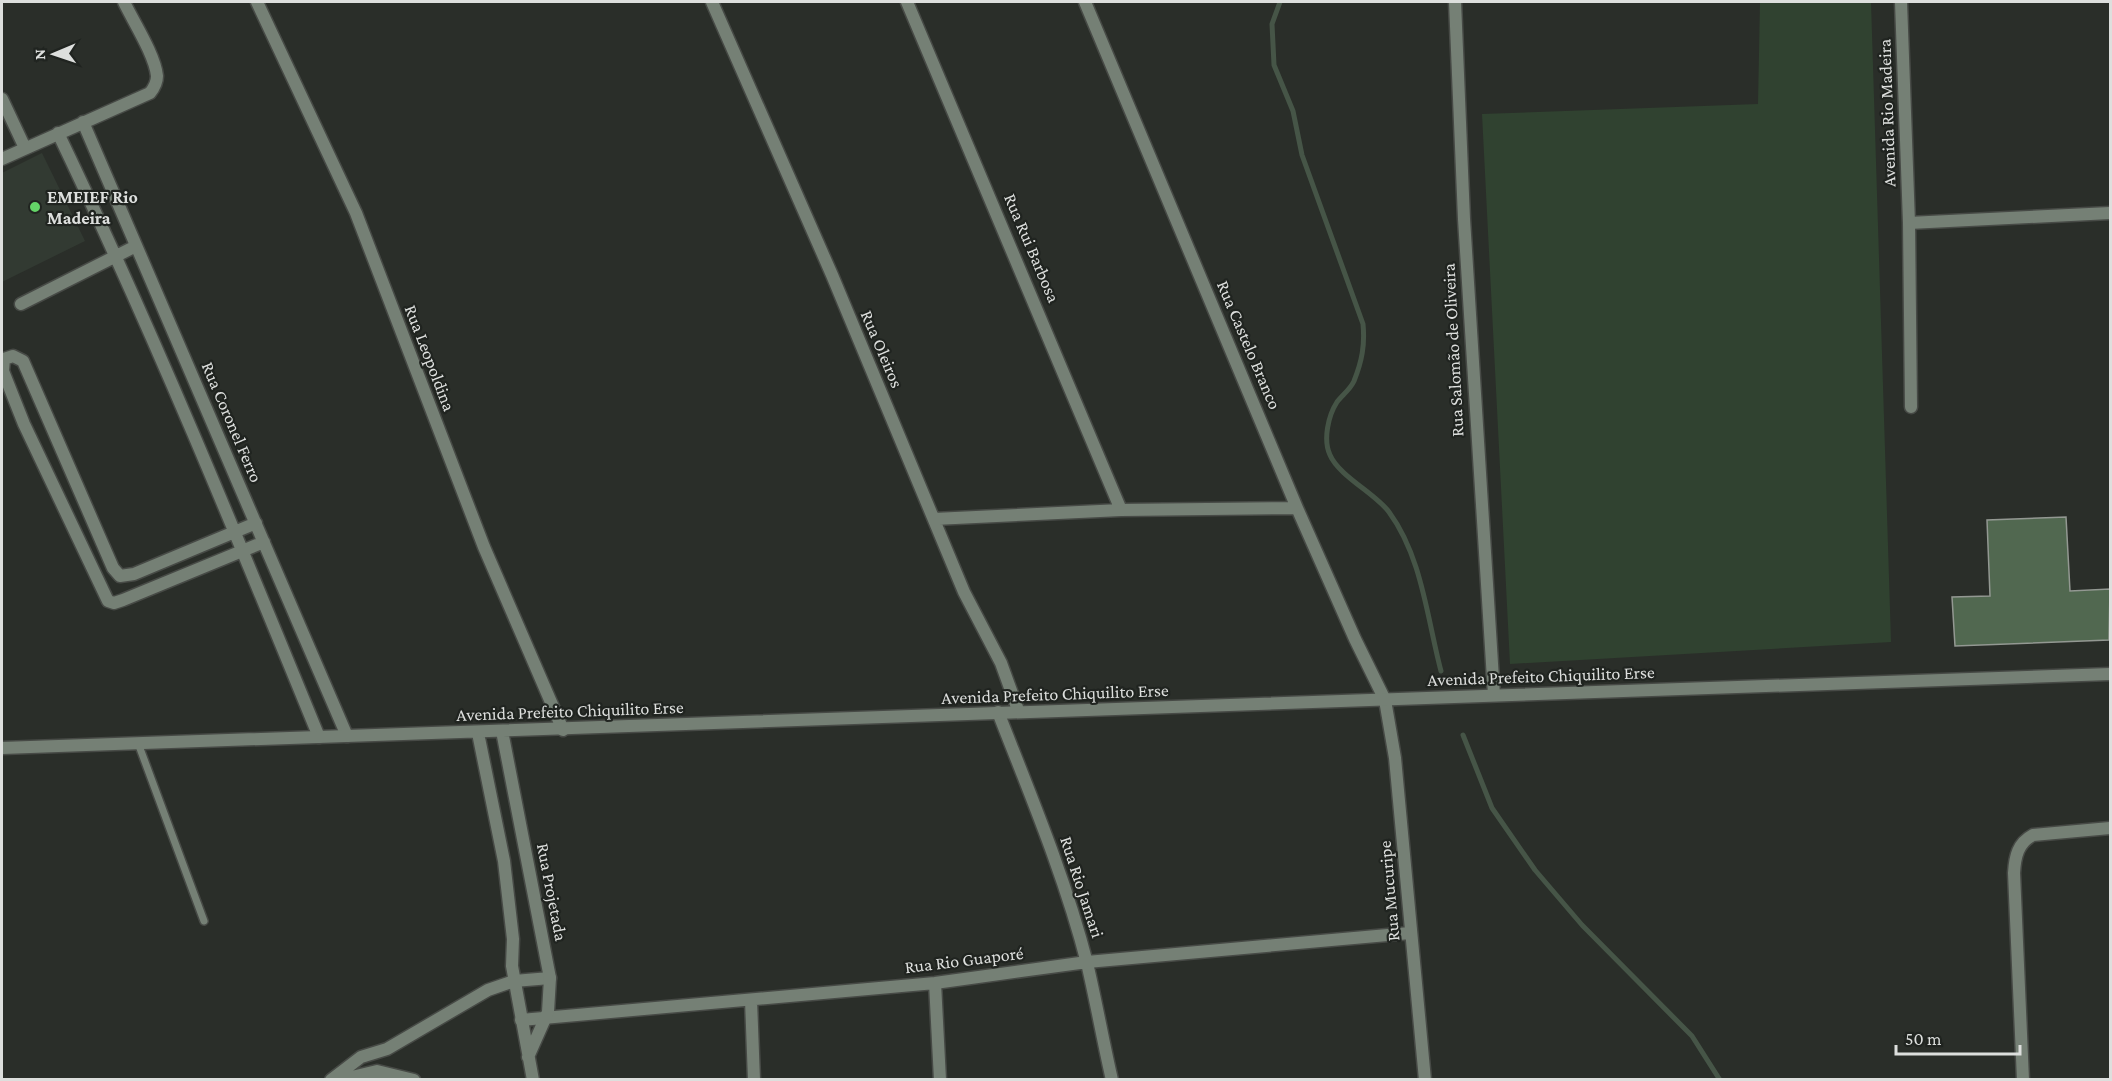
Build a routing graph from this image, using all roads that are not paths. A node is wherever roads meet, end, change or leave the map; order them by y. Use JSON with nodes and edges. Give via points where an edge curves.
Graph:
{"nodes":[{"id":1,"x":124,"y":2,"type":"edge"},
{"id":2,"x":257,"y":2,"type":"edge"},
{"id":3,"x":712,"y":2,"type":"edge"},
{"id":4,"x":907,"y":2,"type":"edge"},
{"id":5,"x":1085,"y":2,"type":"edge"},
{"id":6,"x":1455,"y":2,"type":"edge"},
{"id":7,"x":1901,"y":2,"type":"edge"},
{"id":8,"x":2,"y":99,"type":"edge"},
{"id":9,"x":83,"y":122,"type":"junction"},
{"id":10,"x":58,"y":133,"type":"junction"},
{"id":11,"x":25,"y":148,"type":"junction"},
{"id":12,"x":2,"y":159,"type":"edge"},
{"id":13,"x":2110,"y":213,"type":"edge"},
{"id":14,"x":1909,"y":223,"type":"junction"},
{"id":15,"x":136,"y":246,"type":"junction"},
{"id":16,"x":116,"y":254,"type":"junction"},
{"id":17,"x":21,"y":304,"type":"dead end"},
{"id":18,"x":200,"y":392,"type":"junction"},
{"id":19,"x":179,"y":402,"type":"junction"},
{"id":20,"x":1911,"y":407,"type":"dead end"},
{"id":21,"x":1297,"y":508,"type":"junction"},
{"id":22,"x":1121,"y":510,"type":"junction"},
{"id":23,"x":934,"y":519,"type":"junction"},
{"id":24,"x":256,"y":523,"type":"junction"},
{"id":25,"x":235,"y":531,"type":"junction"},
{"id":26,"x":264,"y":542,"type":"junction"},
{"id":27,"x":243,"y":551,"type":"junction"},
{"id":28,"x":123,"y":577,"type":"junction"},
{"id":29,"x":123,"y":600,"type":"junction"},
{"id":30,"x":2110,"y":674,"type":"edge"},
{"id":31,"x":1494,"y":695,"type":"junction"},
{"id":32,"x":1385,"y":700,"type":"junction"},
{"id":33,"x":1018,"y":711,"type":"junction"},
{"id":34,"x":998,"y":712,"type":"junction"},
{"id":35,"x":563,"y":730,"type":"junction"},
{"id":36,"x":502,"y":731,"type":"junction"},
{"id":37,"x":478,"y":733,"type":"junction"},
{"id":38,"x":347,"y":736,"type":"junction"},
{"id":39,"x":320,"y":737,"type":"junction"},
{"id":40,"x":138,"y":743,"type":"junction"},
{"id":41,"x":2,"y":748,"type":"edge"},
{"id":42,"x":2110,"y":828,"type":"edge"},
{"id":43,"x":204,"y":921,"type":"dead end"},
{"id":44,"x":1410,"y":933,"type":"junction"},
{"id":45,"x":1087,"y":962,"type":"junction"},
{"id":46,"x":550,"y":978,"type":"junction"},
{"id":47,"x":514,"y":981,"type":"junction"},
{"id":48,"x":935,"y":983,"type":"junction"},
{"id":49,"x":751,"y":1000,"type":"junction"},
{"id":50,"x":547,"y":1016,"type":"junction"},
{"id":51,"x":521,"y":1020,"type":"junction"},
{"id":52,"x":387,"y":1049,"type":"junction"},
{"id":53,"x":528,"y":1057,"type":"junction"},
{"id":54,"x":377,"y":1071,"type":"junction"},
{"id":55,"x":331,"y":1080,"type":"edge"},
{"id":56,"x":339,"y":1080,"type":"edge"},
{"id":57,"x":366,"y":1080,"type":"edge"},
{"id":58,"x":414,"y":1080,"type":"edge"},
{"id":59,"x":533,"y":1080,"type":"edge"},
{"id":60,"x":754,"y":1080,"type":"edge"},
{"id":61,"x":940,"y":1080,"type":"edge"},
{"id":62,"x":1112,"y":1080,"type":"edge"},
{"id":63,"x":1425,"y":1080,"type":"edge"},
{"id":64,"x":2023,"y":1080,"type":"edge"}],
"edges":[{"from":1,"to":9,"type":"street","via":[[157,76],[155,87],[150,93]]},
{"from":2,"to":35,"type":"street","name":"Rua Leopoldina","via":[[351,203],[484,548]]},
{"from":3,"to":23,"type":"street","name":"Rua Oleiros"},
{"from":4,"to":22,"type":"street","name":"Rua Rui Barbosa"},
{"from":5,"to":21,"type":"street","name":"Rua Castelo Branco"},
{"from":6,"to":31,"type":"street","name":"Rua Salomão de Oliveira","via":[[1464,219]]},
{"from":7,"to":14,"type":"street","name":"Avenida Rio Madeira"},
{"from":8,"to":11,"type":"street"},
{"from":9,"to":10,"type":"street"},
{"from":9,"to":15,"type":"street","name":"Rua Coronel Ferro"},
{"from":10,"to":11,"type":"street"},
{"from":10,"to":16,"type":"street"},
{"from":11,"to":12,"type":"street"},
{"from":13,"to":14,"type":"street"},
{"from":14,"to":20,"type":"street","name":"Avenida Rio Madeira"},
{"from":15,"to":16,"type":"street"},
{"from":15,"to":18,"type":"street","name":"Rua Coronel Ferro"},
{"from":16,"to":17,"type":"street"},
{"from":16,"to":19,"type":"street"},
{"from":18,"to":19,"type":"street"},
{"from":18,"to":24,"type":"street","name":"Rua Coronel Ferro"},
{"from":19,"to":25,"type":"street"},
{"from":21,"to":22,"type":"street"},
{"from":21,"to":32,"type":"street","name":"Rua Castelo Branco"},
{"from":22,"to":23,"type":"street"},
{"from":23,"to":33,"type":"street","name":"Rua Oleiros","via":[[964,591],[1001,663]]},
{"from":24,"to":25,"type":"street"},
{"from":24,"to":26,"type":"street","name":"Rua Coronel Ferro"},
{"from":25,"to":27,"type":"street"},
{"from":25,"to":28,"type":"street"},
{"from":26,"to":27,"type":"street"},
{"from":26,"to":38,"type":"street","name":"Rua Coronel Ferro"},
{"from":27,"to":29,"type":"street"},
{"from":27,"to":39,"type":"street"},
{"from":28,"to":29,"type":"street"},
{"from":28,"to":29,"type":"street","via":[[113,568],[23,362],[9,356],[2,363],[8,385],[103,595],[114,603]]},
{"from":30,"to":31,"type":"street","name":"Avenida Prefeito Chiquilito Erse"},
{"from":31,"to":32,"type":"street","name":"Avenida Prefeito Chiquilito Erse"},
{"from":32,"to":33,"type":"street","name":"Avenida Prefeito Chiquilito Erse"},
{"from":32,"to":44,"type":"street","name":"Rua Mucuripe","via":[[1395,758]]},
{"from":33,"to":34,"type":"street","name":"Avenida Prefeito Chiquilito Erse"},
{"from":34,"to":35,"type":"street","name":"Avenida Prefeito Chiquilito Erse"},
{"from":34,"to":45,"type":"street","name":"Rua Rio Jamari","via":[[1049,844]]},
{"from":35,"to":36,"type":"street","name":"Avenida Prefeito Chiquilito Erse"},
{"from":36,"to":37,"type":"street","name":"Avenida Prefeito Chiquilito Erse"},
{"from":36,"to":46,"type":"street","name":"Rua Projetada"},
{"from":37,"to":38,"type":"street","name":"Avenida Prefeito Chiquilito Erse"},
{"from":37,"to":47,"type":"street","via":[[504,861]]},
{"from":38,"to":39,"type":"street","name":"Avenida Prefeito Chiquilito Erse"},
{"from":39,"to":40,"type":"street","name":"Avenida Prefeito Chiquilito Erse"},
{"from":40,"to":41,"type":"street","name":"Avenida Prefeito Chiquilito Erse"},
{"from":40,"to":43,"type":"lane"},
{"from":42,"to":64,"type":"street","via":[[2032,835],[2024,839],[2015,859]]},
{"from":44,"to":45,"type":"street","name":"Rua Rio Guaporé"},
{"from":44,"to":63,"type":"street","name":"Rua Mucuripe"},
{"from":45,"to":48,"type":"street","name":"Rua Rio Guaporé"},
{"from":45,"to":62,"type":"street","name":"Rua Rio Jamari"},
{"from":46,"to":47,"type":"street"},
{"from":46,"to":50,"type":"street","name":"Rua Projetada"},
{"from":47,"to":51,"type":"street"},
{"from":47,"to":52,"type":"street","via":[[488,990]]},
{"from":48,"to":49,"type":"street","name":"Rua Rio Guaporé"},
{"from":48,"to":61,"type":"street"},
{"from":49,"to":50,"type":"street","name":"Rua Rio Guaporé"},
{"from":49,"to":60,"type":"street"},
{"from":50,"to":51,"type":"street","name":"Rua Rio Guaporé"},
{"from":50,"to":53,"type":"street","name":"Rua Projetada"},
{"from":51,"to":53,"type":"street"},
{"from":52,"to":54,"type":"street"},
{"from":52,"to":55,"type":"street","via":[[361,1058]]},
{"from":53,"to":59,"type":"street"},
{"from":54,"to":56,"type":"street"},
{"from":54,"to":57,"type":"street"},
{"from":54,"to":58,"type":"street"}]}
